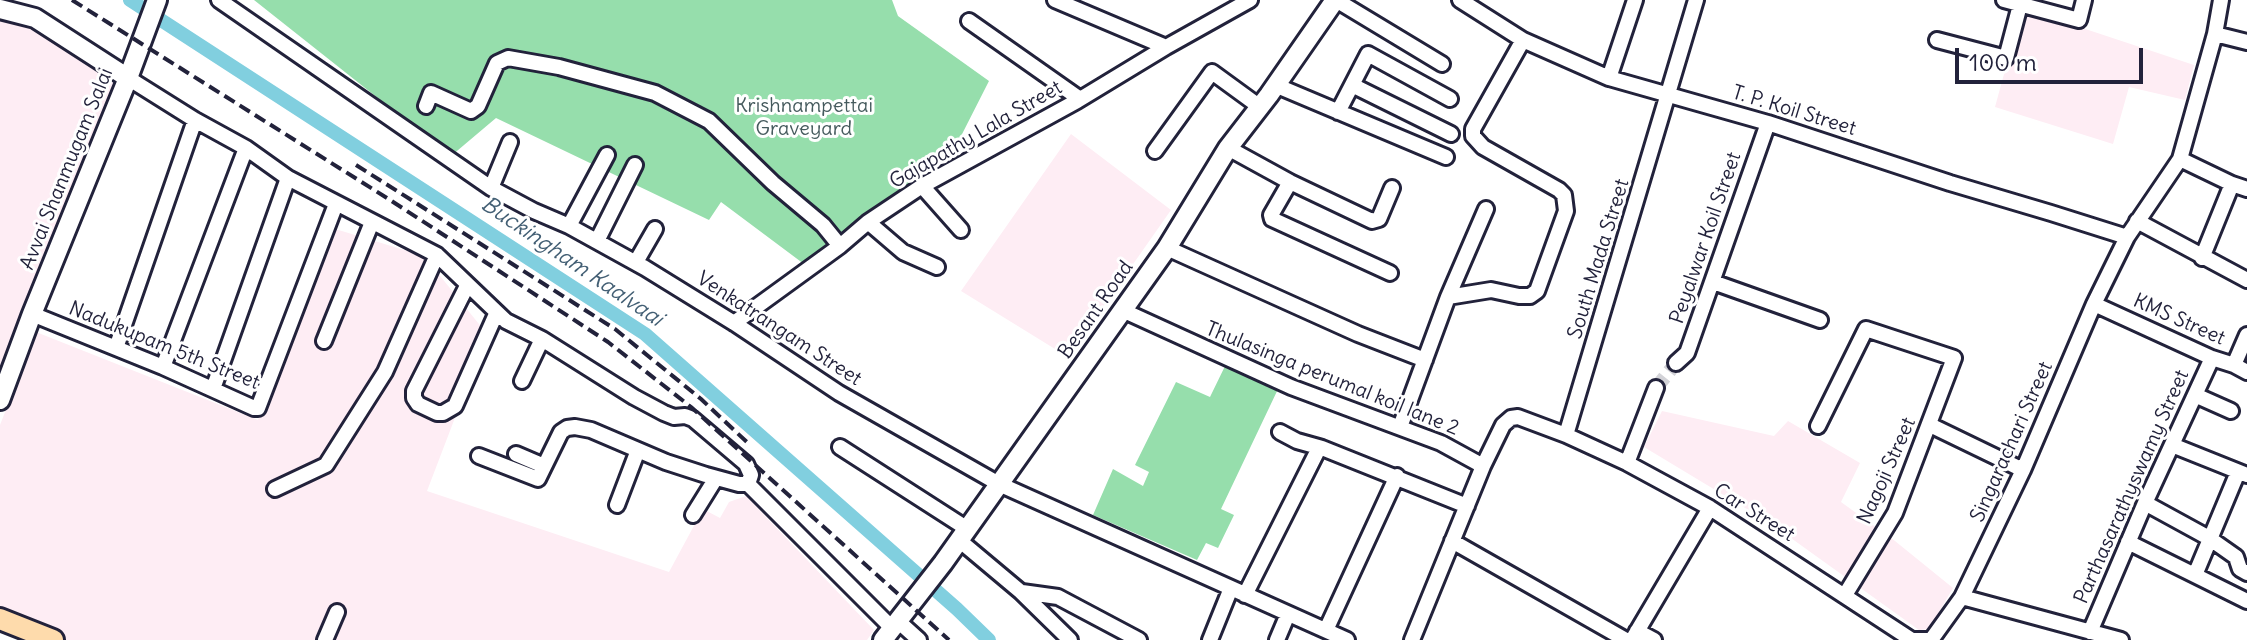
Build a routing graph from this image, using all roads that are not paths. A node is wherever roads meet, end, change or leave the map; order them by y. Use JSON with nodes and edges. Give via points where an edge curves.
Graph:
{"nodes":[{"id":1,"x":157,"y":0,"type":"edge"},
{"id":2,"x":219,"y":0,"type":"edge"},
{"id":3,"x":1055,"y":0,"type":"edge"},
{"id":4,"x":1250,"y":0,"type":"edge"},
{"id":5,"x":1336,"y":0,"type":"edge"},
{"id":6,"x":1460,"y":0,"type":"edge"},
{"id":7,"x":1635,"y":0,"type":"edge"},
{"id":8,"x":1696,"y":0,"type":"edge"},
{"id":9,"x":2004,"y":0,"type":"edge"},
{"id":10,"x":2084,"y":0,"type":"edge"},
{"id":11,"x":2219,"y":1,"type":"edge"},
{"id":12,"x":2020,"y":5,"type":"junction"},
{"id":13,"x":0,"y":9,"type":"edge"},
{"id":14,"x":969,"y":21,"type":"dead end"},
{"id":15,"x":2215,"y":34,"type":"junction"},
{"id":16,"x":1523,"y":40,"type":"junction"},
{"id":17,"x":1937,"y":40,"type":"dead end"},
{"id":18,"x":2247,"y":42,"type":"edge"},
{"id":19,"x":1166,"y":47,"type":"junction"},
{"id":20,"x":1442,"y":64,"type":"dead end"},
{"id":21,"x":128,"y":78,"type":"junction"},
{"id":22,"x":1609,"y":78,"type":"junction"},
{"id":23,"x":1275,"y":85,"type":"junction"},
{"id":24,"x":1352,"y":85,"type":"junction"},
{"id":25,"x":1669,"y":95,"type":"junction"},
{"id":26,"x":1080,"y":99,"type":"junction"},
{"id":27,"x":1450,"y":99,"type":"dead end"},
{"id":28,"x":426,"y":106,"type":"dead end"},
{"id":29,"x":1260,"y":107,"type":"junction"},
{"id":30,"x":1338,"y":112,"type":"junction"},
{"id":31,"x":195,"y":120,"type":"junction"},
{"id":32,"x":1768,"y":123,"type":"junction"},
{"id":33,"x":1451,"y":134,"type":"dead end"},
{"id":34,"x":510,"y":142,"type":"dead end"},
{"id":35,"x":246,"y":148,"type":"junction"},
{"id":36,"x":1228,"y":148,"type":"junction"},
{"id":37,"x":1155,"y":151,"type":"dead end"},
{"id":38,"x":607,"y":155,"type":"dead end"},
{"id":39,"x":1446,"y":157,"type":"dead end"},
{"id":40,"x":2180,"y":159,"type":"junction"},
{"id":41,"x":635,"y":165,"type":"dead end"},
{"id":42,"x":288,"y":178,"type":"junction"},
{"id":43,"x":1290,"y":182,"type":"junction"},
{"id":44,"x":2232,"y":184,"type":"junction"},
{"id":45,"x":922,"y":186,"type":"junction"},
{"id":46,"x":491,"y":188,"type":"junction"},
{"id":47,"x":1392,"y":188,"type":"dead end"},
{"id":48,"x":2247,"y":189,"type":"edge"},
{"id":49,"x":336,"y":204,"type":"junction"},
{"id":50,"x":1486,"y":209,"type":"dead end"},
{"id":51,"x":2137,"y":221,"type":"junction"},
{"id":52,"x":372,"y":222,"type":"junction"},
{"id":53,"x":868,"y":222,"type":"junction"},
{"id":54,"x":569,"y":226,"type":"junction"},
{"id":55,"x":655,"y":229,"type":"dead end"},
{"id":56,"x":961,"y":230,"type":"dead end"},
{"id":57,"x":2127,"y":237,"type":"junction"},
{"id":58,"x":597,"y":241,"type":"junction"},
{"id":59,"x":840,"y":246,"type":"junction"},
{"id":60,"x":1167,"y":248,"type":"junction"},
{"id":61,"x":437,"y":255,"type":"junction"},
{"id":62,"x":2202,"y":258,"type":"junction"},
{"id":63,"x":636,"y":262,"type":"junction"},
{"id":64,"x":937,"y":267,"type":"dead end"},
{"id":65,"x":1390,"y":273,"type":"dead end"},
{"id":66,"x":2247,"y":280,"type":"edge"},
{"id":67,"x":1713,"y":282,"type":"junction"},
{"id":68,"x":467,"y":286,"type":"junction"},
{"id":69,"x":1448,"y":297,"type":"junction"},
{"id":70,"x":2094,"y":304,"type":"junction"},
{"id":71,"x":1122,"y":310,"type":"junction"},
{"id":72,"x":32,"y":314,"type":"junction"},
{"id":73,"x":496,"y":314,"type":"junction"},
{"id":74,"x":1820,"y":320,"type":"dead end"},
{"id":75,"x":734,"y":323,"type":"junction"},
{"id":76,"x":2247,"y":335,"type":"edge"},
{"id":77,"x":542,"y":339,"type":"junction"},
{"id":78,"x":324,"y":341,"type":"dead end"},
{"id":79,"x":116,"y":348,"type":"junction"},
{"id":80,"x":2212,"y":358,"type":"junction"},
{"id":81,"x":1425,"y":360,"type":"junction"},
{"id":82,"x":1676,"y":363,"type":"tunnel mouth"},
{"id":83,"x":163,"y":367,"type":"junction"},
{"id":84,"x":2240,"y":368,"type":"edge"},
{"id":85,"x":522,"y":381,"type":"dead end"},
{"id":86,"x":1656,"y":388,"type":"tunnel mouth"},
{"id":87,"x":213,"y":389,"type":"junction"},
{"id":88,"x":2195,"y":395,"type":"junction"},
{"id":89,"x":0,"y":400,"type":"edge"},
{"id":90,"x":2231,"y":411,"type":"dead end"},
{"id":91,"x":1930,"y":425,"type":"junction"},
{"id":92,"x":1818,"y":426,"type":"dead end"},
{"id":93,"x":1400,"y":427,"type":"junction"},
{"id":94,"x":1280,"y":432,"type":"dead end"},
{"id":95,"x":1566,"y":435,"type":"junction"},
{"id":96,"x":2172,"y":445,"type":"junction"},
{"id":97,"x":840,"y":447,"type":"dead end"},
{"id":98,"x":1319,"y":448,"type":"junction"},
{"id":99,"x":638,"y":450,"type":"junction"},
{"id":100,"x":516,"y":454,"type":"dead end"},
{"id":101,"x":479,"y":456,"type":"dead end"},
{"id":102,"x":1627,"y":463,"type":"junction"},
{"id":103,"x":544,"y":466,"type":"junction"},
{"id":104,"x":1483,"y":466,"type":"junction"},
{"id":105,"x":2023,"y":470,"type":"junction"},
{"id":106,"x":2242,"y":473,"type":"edge"},
{"id":107,"x":1397,"y":476,"type":"junction"},
{"id":108,"x":716,"y":478,"type":"junction"},
{"id":109,"x":748,"y":484,"type":"junction"},
{"id":110,"x":999,"y":484,"type":"junction"},
{"id":111,"x":275,"y":489,"type":"dead end"},
{"id":112,"x":2145,"y":503,"type":"junction"},
{"id":113,"x":617,"y":505,"type":"dead end"},
{"id":114,"x":1467,"y":506,"type":"junction"},
{"id":115,"x":1710,"y":508,"type":"junction"},
{"id":116,"x":693,"y":515,"type":"dead end"},
{"id":117,"x":963,"y":534,"type":"junction"},
{"id":118,"x":2209,"y":538,"type":"junction"},
{"id":119,"x":1452,"y":541,"type":"junction"},
{"id":120,"x":2128,"y":542,"type":"junction"},
{"id":121,"x":2247,"y":573,"type":"edge"},
{"id":122,"x":2195,"y":575,"type":"junction"},
{"id":123,"x":1021,"y":592,"type":"junction"},
{"id":124,"x":1238,"y":592,"type":"junction"},
{"id":125,"x":1845,"y":595,"type":"junction"},
{"id":126,"x":1962,"y":597,"type":"junction"},
{"id":127,"x":2247,"y":601,"type":"edge"},
{"id":128,"x":337,"y":612,"type":"dead end"},
{"id":129,"x":1288,"y":614,"type":"junction"},
{"id":130,"x":0,"y":619,"type":"edge"},
{"id":131,"x":894,"y":626,"type":"edge"},
{"id":132,"x":1326,"y":630,"type":"junction"},
{"id":133,"x":2090,"y":632,"type":"junction"},
{"id":134,"x":1632,"y":637,"type":"edge"},
{"id":135,"x":53,"y":640,"type":"edge"},
{"id":136,"x":325,"y":640,"type":"edge"},
{"id":137,"x":919,"y":640,"type":"edge"},
{"id":138,"x":1070,"y":640,"type":"edge"},
{"id":139,"x":1139,"y":640,"type":"edge"},
{"id":140,"x":1210,"y":640,"type":"edge"},
{"id":141,"x":1277,"y":640,"type":"edge"},
{"id":142,"x":1347,"y":640,"type":"edge"},
{"id":143,"x":1412,"y":640,"type":"edge"},
{"id":144,"x":1654,"y":640,"type":"edge"},
{"id":145,"x":1912,"y":640,"type":"edge"},
{"id":146,"x":1931,"y":640,"type":"edge"},
{"id":147,"x":2121,"y":640,"type":"edge"}],
"edges":[{"from":1,"to":21,"type":"main road","name":"Avvai Shanmugam Salai"},
{"from":2,"to":46,"type":"street","name":"Venkatrangam Street"},
{"from":3,"to":19,"type":"street"},
{"from":4,"to":19,"type":"street","name":"Gajapathy Lala Street"},
{"from":5,"to":20,"type":"street"},
{"from":5,"to":23,"type":"main road","name":"Besant Road"},
{"from":6,"to":16,"type":"street","name":"T. P. Koil Street"},
{"from":7,"to":22,"type":"street"},
{"from":8,"to":25,"type":"street","name":"South Mada Street"},
{"from":9,"to":12,"type":"street"},
{"from":10,"to":12,"type":"street","via":[[2079,20]]},
{"from":11,"to":15,"type":"street","name":"Singarachari Street"},
{"from":12,"to":17,"type":"street","via":[[2006,58]]},
{"from":13,"to":21,"type":"main road","via":[[35,18]]},
{"from":14,"to":26,"type":"street"},
{"from":15,"to":18,"type":"street"},
{"from":15,"to":40,"type":"street","name":"Singarachari Street"},
{"from":16,"to":22,"type":"street","name":"T. P. Koil Street"},
{"from":16,"to":69,"type":"street","via":[[1473,136],[1559,190],[1566,211],[1537,291],[1530,296],[1491,290]]},
{"from":19,"to":26,"type":"street","name":"Gajapathy Lala Street"},
{"from":21,"to":31,"type":"street"},
{"from":21,"to":72,"type":"main road","name":"Avvai Shanmugam Salai"},
{"from":22,"to":25,"type":"street","name":"T. P. Koil Street"},
{"from":23,"to":29,"type":"main road","name":"Besant Road"},
{"from":23,"to":30,"type":"street"},
{"from":24,"to":27,"type":"street","via":[[1368,54]]},
{"from":24,"to":30,"type":"street"},
{"from":24,"to":33,"type":"street"},
{"from":25,"to":32,"type":"street","name":"T. P. Koil Street"},
{"from":25,"to":95,"type":"street","name":"South Mada Street"},
{"from":26,"to":45,"type":"street","name":"Gajapathy Lala Street"},
{"from":28,"to":59,"type":"street","via":[[431,93],[471,111],[497,63],[508,58],[655,93],[709,121]]},
{"from":29,"to":36,"type":"main road","name":"Besant Road"},
{"from":29,"to":37,"type":"street","via":[[1212,72]]},
{"from":30,"to":39,"type":"street"},
{"from":31,"to":35,"type":"street"},
{"from":31,"to":79,"type":"street"},
{"from":32,"to":57,"type":"street","name":"T. P. Koil Street"},
{"from":32,"to":67,"type":"street","name":"Peyalwar Koil Street"},
{"from":34,"to":46,"type":"street"},
{"from":35,"to":42,"type":"street"},
{"from":35,"to":83,"type":"street"},
{"from":36,"to":43,"type":"street"},
{"from":36,"to":60,"type":"main road","name":"Besant Road"},
{"from":38,"to":54,"type":"street"},
{"from":40,"to":44,"type":"street"},
{"from":40,"to":51,"type":"street","name":"Singarachari Street"},
{"from":41,"to":58,"type":"street"},
{"from":42,"to":49,"type":"street"},
{"from":42,"to":87,"type":"street"},
{"from":43,"to":47,"type":"street","via":[[1372,221],[1379,219]]},
{"from":43,"to":65,"type":"street","via":[[1272,219]]},
{"from":44,"to":48,"type":"street"},
{"from":44,"to":62,"type":"street"},
{"from":45,"to":53,"type":"street","name":"Gajapathy Lala Street"},
{"from":45,"to":56,"type":"street"},
{"from":46,"to":54,"type":"street","name":"Venkatrangam Street"},
{"from":49,"to":52,"type":"street"},
{"from":49,"to":87,"type":"street","name":"Nadukupam 5th Street","via":[[260,406]]},
{"from":50,"to":69,"type":"street"},
{"from":51,"to":57,"type":"street","name":"Singarachari Street"},
{"from":51,"to":62,"type":"street"},
{"from":52,"to":61,"type":"street"},
{"from":52,"to":78,"type":"street"},
{"from":53,"to":59,"type":"street","name":"Gajapathy Lala Street"},
{"from":53,"to":64,"type":"street","via":[[903,252]]},
{"from":54,"to":58,"type":"street","name":"Venkatrangam Street"},
{"from":55,"to":63,"type":"street"},
{"from":57,"to":70,"type":"street","name":"Singarachari Street"},
{"from":58,"to":63,"type":"street","name":"Venkatrangam Street"},
{"from":59,"to":75,"type":"street","name":"Gajapathy Lala Street"},
{"from":60,"to":71,"type":"main road","name":"Besant Road"},
{"from":60,"to":81,"type":"street"},
{"from":61,"to":68,"type":"street"},
{"from":61,"to":111,"type":"street","via":[[385,372],[326,465]]},
{"from":62,"to":66,"type":"street"},
{"from":63,"to":75,"type":"street","name":"Venkatrangam Street"},
{"from":67,"to":74,"type":"street"},
{"from":67,"to":82,"type":"street","name":"Peyalwar Koil Street","via":[[1687,353]]},
{"from":68,"to":73,"type":"street"},
{"from":68,"to":73,"type":"street","via":[[414,391],[418,404],[437,413],[455,406]]},
{"from":69,"to":81,"type":"street"},
{"from":70,"to":80,"type":"street","name":"KMS Street"},
{"from":70,"to":105,"type":"street","name":"Singarachari Street"},
{"from":71,"to":93,"type":"street","name":"Thulasinga perumal koil lane 2","via":[[1291,387]]},
{"from":71,"to":110,"type":"main road","name":"Besant Road"},
{"from":72,"to":79,"type":"street","name":"Nadukupam 5th Street"},
{"from":72,"to":89,"type":"main road","name":"Avvai Shanmugam Salai"},
{"from":73,"to":77,"type":"street"},
{"from":75,"to":110,"type":"street","name":"Venkatrangam Street","via":[[839,393]]},
{"from":76,"to":84,"type":"street"},
{"from":77,"to":85,"type":"street"},
{"from":77,"to":109,"type":"street","via":[[664,413],[693,419],[746,464]]},
{"from":79,"to":83,"type":"street","name":"Nadukupam 5th Street"},
{"from":80,"to":84,"type":"street","name":"KMS Street"},
{"from":80,"to":88,"type":"street","name":"Parthasarathyswamy Street"},
{"from":81,"to":93,"type":"street"},
{"from":83,"to":87,"type":"street","name":"Nadukupam 5th Street"},
{"from":86,"to":102,"type":"street"},
{"from":88,"to":90,"type":"street"},
{"from":88,"to":96,"type":"street","name":"Parthasarathyswamy Street"},
{"from":91,"to":92,"type":"street","name":"Nagoji Street","via":[[1954,358],[1866,329]]},
{"from":91,"to":105,"type":"street"},
{"from":91,"to":125,"type":"street","name":"Nagoji Street","via":[[1895,513]]},
{"from":93,"to":104,"type":"street","name":"Thulasinga perumal koil lane 2"},
{"from":94,"to":98,"type":"street"},
{"from":95,"to":102,"type":"street","name":"Car Street"},
{"from":95,"to":104,"type":"street","name":"Car Street","via":[[1511,418]]},
{"from":96,"to":106,"type":"street"},
{"from":96,"to":112,"type":"street","name":"Parthasarathyswamy Street"},
{"from":97,"to":117,"type":"street"},
{"from":98,"to":107,"type":"street"},
{"from":98,"to":124,"type":"street"},
{"from":99,"to":103,"type":"street","via":[[591,430],[567,428]]},
{"from":99,"to":108,"type":"street"},
{"from":99,"to":113,"type":"street"},
{"from":100,"to":103,"type":"street"},
{"from":101,"to":103,"type":"street","via":[[536,479]]},
{"from":102,"to":115,"type":"street","name":"Car Street"},
{"from":104,"to":114,"type":"street"},
{"from":105,"to":126,"type":"street","name":"Singarachari Street"},
{"from":106,"to":118,"type":"street"},
{"from":107,"to":114,"type":"street"},
{"from":107,"to":132,"type":"street"},
{"from":108,"to":109,"type":"street"},
{"from":108,"to":116,"type":"street"},
{"from":109,"to":131,"type":"street"},
{"from":110,"to":117,"type":"main road","name":"Besant Road"},
{"from":110,"to":124,"type":"street","name":"Venkatrangam Street"},
{"from":112,"to":118,"type":"street"},
{"from":112,"to":120,"type":"street","name":"Parthasarathyswamy Street"},
{"from":114,"to":119,"type":"street"},
{"from":115,"to":125,"type":"street","name":"Car Street"},
{"from":115,"to":134,"type":"street"},
{"from":117,"to":123,"type":"street"},
{"from":117,"to":131,"type":"main road","name":"Besant Road"},
{"from":118,"to":121,"type":"street","via":[[2236,557]]},
{"from":118,"to":122,"type":"street"},
{"from":119,"to":134,"type":"street"},
{"from":119,"to":143,"type":"street"},
{"from":120,"to":122,"type":"street"},
{"from":120,"to":133,"type":"street","name":"Parthasarathyswamy Street"},
{"from":122,"to":127,"type":"street"},
{"from":123,"to":138,"type":"street"},
{"from":123,"to":139,"type":"street","via":[[1058,597]]},
{"from":124,"to":129,"type":"street","name":"Venkatrangam Street"},
{"from":124,"to":140,"type":"street"},
{"from":125,"to":145,"type":"street","name":"Car Street"},
{"from":126,"to":133,"type":"street"},
{"from":126,"to":146,"type":"street","name":"Singarachari Street"},
{"from":128,"to":136,"type":"street"},
{"from":129,"to":132,"type":"street","name":"Venkatrangam Street"},
{"from":129,"to":141,"type":"street"},
{"from":130,"to":135,"type":"main road"},
{"from":131,"to":137,"type":"street"},
{"from":132,"to":142,"type":"street","name":"Venkatrangam Street"},
{"from":133,"to":147,"type":"street"},
{"from":134,"to":144,"type":"street"},
{"from":145,"to":146,"type":"street","name":"Singarachari Street"}]}
